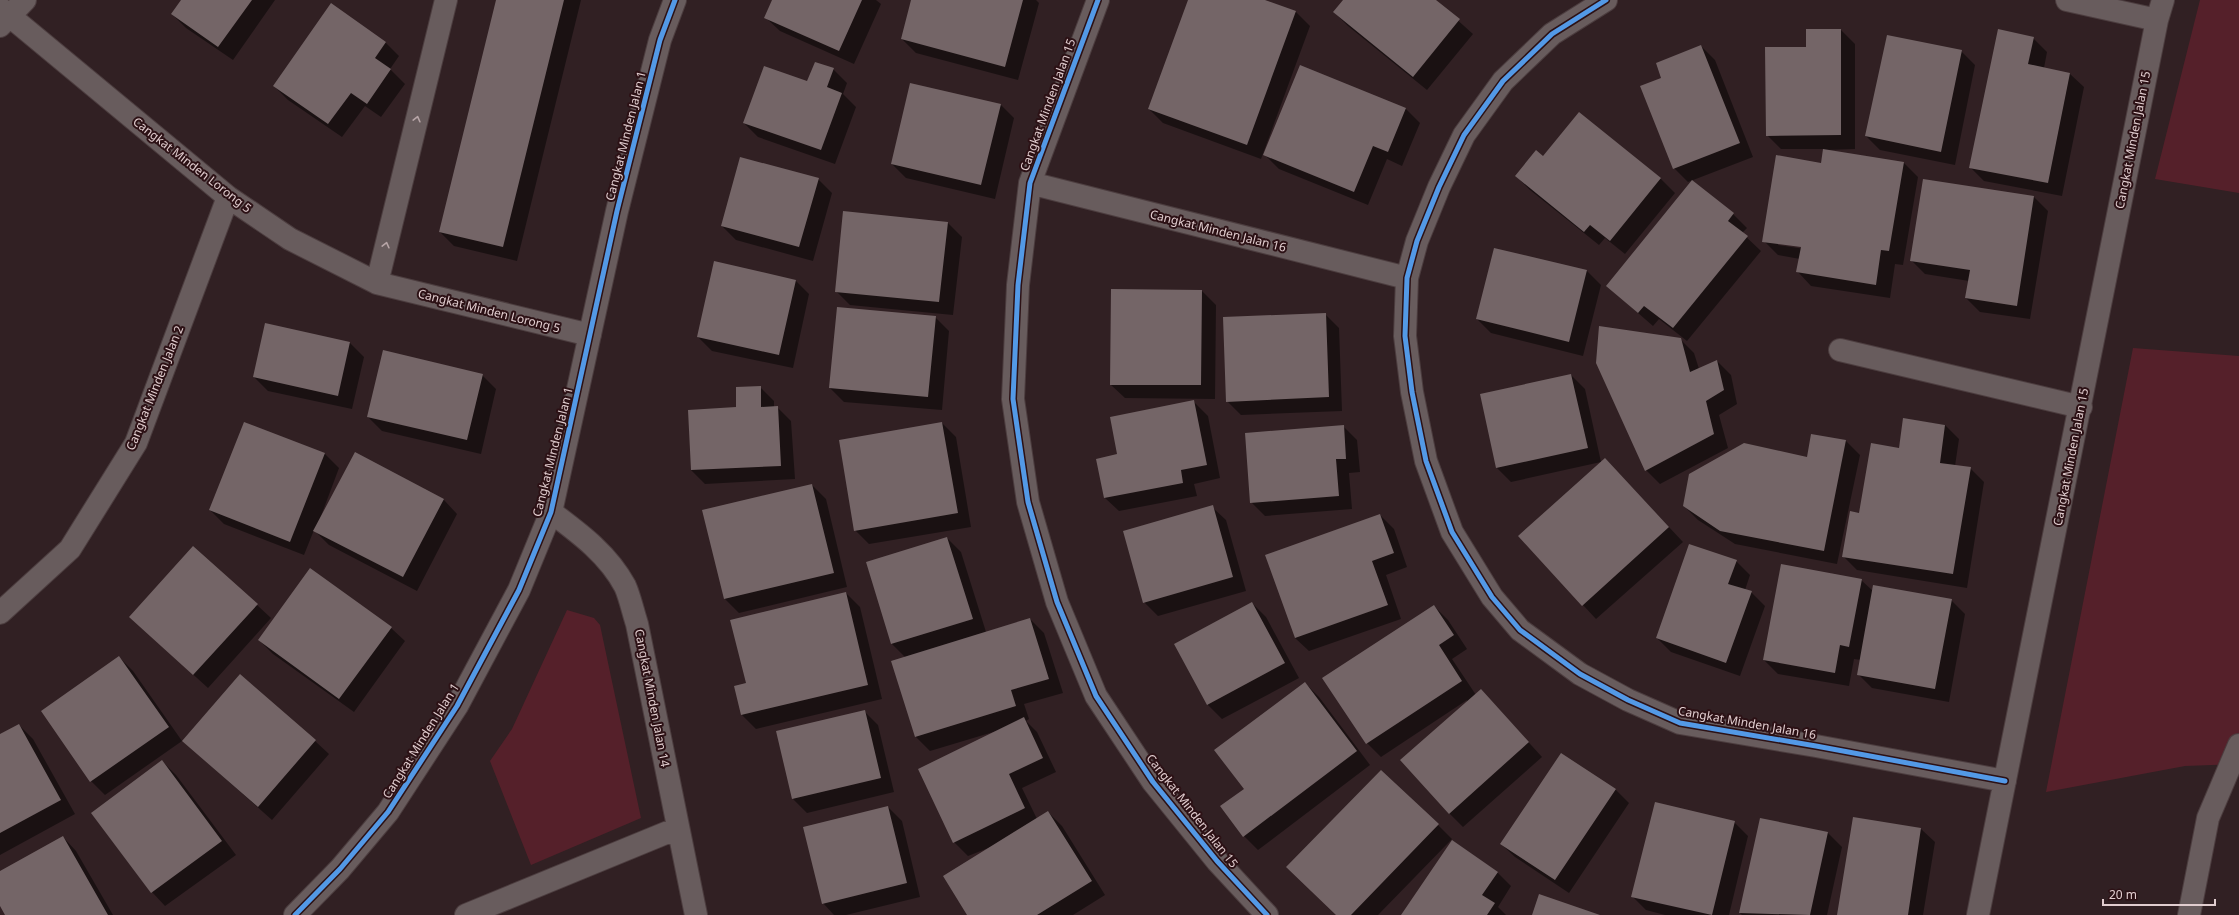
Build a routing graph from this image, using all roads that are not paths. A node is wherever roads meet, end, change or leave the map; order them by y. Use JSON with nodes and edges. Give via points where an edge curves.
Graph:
{"nodes":[{"id":1,"x":25,"y":0,"type":"edge"},
{"id":2,"x":446,"y":0,"type":"edge"},
{"id":3,"x":675,"y":0,"type":"edge"},
{"id":4,"x":1098,"y":0,"type":"edge"},
{"id":5,"x":1606,"y":0,"type":"edge"},
{"id":6,"x":2067,"y":0,"type":"edge"},
{"id":7,"x":2160,"y":10,"type":"edge"},
{"id":8,"x":3,"y":17,"type":"edge"},
{"id":9,"x":1030,"y":183,"type":"junction"},
{"id":10,"x":228,"y":197,"type":"junction"},
{"id":11,"x":1407,"y":278,"type":"junction"},
{"id":12,"x":377,"y":283,"type":"junction"},
{"id":13,"x":590,"y":335,"type":"junction"},
{"id":14,"x":1840,"y":350,"type":"dead end"},
{"id":15,"x":2081,"y":407,"type":"junction"},
{"id":16,"x":551,"y":512,"type":"junction"},
{"id":17,"x":0,"y":613,"type":"edge"},
{"id":18,"x":2239,"y":745,"type":"edge"},
{"id":19,"x":2005,"y":781,"type":"junction"},
{"id":20,"x":678,"y":828,"type":"junction"},
{"id":21,"x":295,"y":915,"type":"edge"},
{"id":22,"x":466,"y":915,"type":"edge"},
{"id":23,"x":696,"y":915,"type":"edge"},
{"id":24,"x":1267,"y":915,"type":"edge"},
{"id":25,"x":1978,"y":915,"type":"edge"},
{"id":26,"x":2189,"y":915,"type":"edge"}],
"edges":[{"from":1,"to":8,"type":"street"},
{"from":12,"to":2,"type":"street","one_way":true},
{"from":3,"to":13,"type":"street","name":"Cangkat Minden Jalan 1","via":[[658,47],[617,211]]},
{"from":4,"to":9,"type":"street","name":"Cangkat Minden Jalan 15"},
{"from":5,"to":11,"type":"street","name":"Cangkat Minden Jalan 16","via":[[1552,34],[1503,81],[1464,135],[1417,241]]},
{"from":6,"to":7,"type":"street"},
{"from":7,"to":15,"type":"street","name":"Cangkat Minden Jalan 15"},
{"from":8,"to":10,"type":"street","name":"Cangkat Minden Lorong 5"},
{"from":9,"to":11,"type":"street","name":"Cangkat Minden Jalan 16"},
{"from":9,"to":24,"type":"street","name":"Cangkat Minden Jalan 15","via":[[1018,285],[1013,399],[1028,502],[1057,602],[1096,696],[1149,776],[1216,860]]},
{"from":10,"to":12,"type":"street","name":"Cangkat Minden Lorong 5","via":[[290,238]]},
{"from":10,"to":17,"type":"street","name":"Cangkat Minden Jalan 2","via":[[136,444],[70,549]]},
{"from":11,"to":19,"type":"street","name":"Cangkat Minden Jalan 16","via":[[1405,336],[1412,392],[1426,461],[1452,532],[1492,597],[1520,630],[1580,674],[1628,700],[1680,723]]},
{"from":12,"to":13,"type":"street","name":"Cangkat Minden Lorong 5"},
{"from":13,"to":16,"type":"street","name":"Cangkat Minden Jalan 1"},
{"from":14,"to":15,"type":"street"},
{"from":15,"to":19,"type":"street","name":"Cangkat Minden Jalan 15"},
{"from":16,"to":20,"type":"street","name":"Cangkat Minden Jalan 14","via":[[587,538],[611,564],[625,587],[637,624]]},
{"from":16,"to":21,"type":"street","name":"Cangkat Minden Jalan 1","via":[[519,590],[457,706],[388,812],[340,869]]},
{"from":18,"to":26,"type":"street","via":[[2208,818]]},
{"from":19,"to":25,"type":"street","name":"Cangkat Minden Jalan 15"},
{"from":20,"to":22,"type":"street"},
{"from":20,"to":23,"type":"street","name":"Cangkat Minden Jalan 14"}]}
